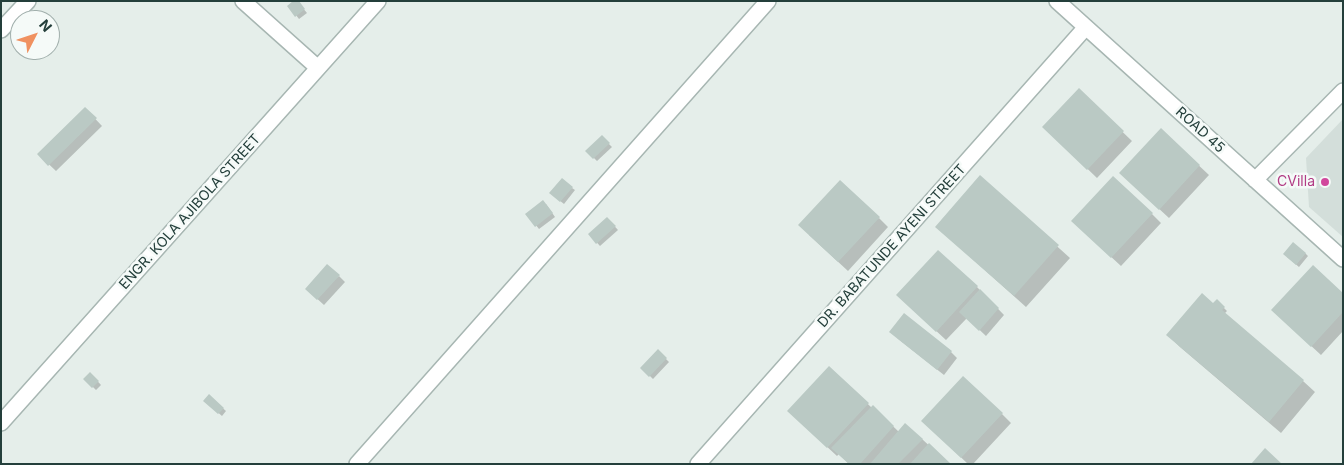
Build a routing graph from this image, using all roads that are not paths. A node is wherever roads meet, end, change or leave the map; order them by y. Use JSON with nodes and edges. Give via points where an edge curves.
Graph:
{"nodes":[{"id":1,"x":28,"y":1,"type":"edge"},
{"id":2,"x":243,"y":1,"type":"edge"},
{"id":3,"x":378,"y":1,"type":"edge"},
{"id":4,"x":768,"y":1,"type":"edge"},
{"id":5,"x":1057,"y":1,"type":"edge"},
{"id":6,"x":1086,"y":27,"type":"junction"},
{"id":7,"x":1,"y":30,"type":"edge"},
{"id":8,"x":318,"y":68,"type":"junction"},
{"id":9,"x":1343,"y":90,"type":"edge"},
{"id":10,"x":1255,"y":180,"type":"junction"},
{"id":11,"x":1343,"y":259,"type":"edge"},
{"id":12,"x":1,"y":423,"type":"edge"},
{"id":13,"x":357,"y":464,"type":"edge"},
{"id":14,"x":698,"y":464,"type":"edge"}],
"edges":[{"from":1,"to":7,"type":"street"},
{"from":2,"to":8,"type":"street"},
{"from":3,"to":8,"type":"street","name":"ENGR. KOLA AJIBOLA STREET"},
{"from":4,"to":13,"type":"street"},
{"from":5,"to":6,"type":"street","name":"ROAD 45"},
{"from":6,"to":10,"type":"street","name":"ROAD 45"},
{"from":6,"to":14,"type":"street","name":"DR. BABATUNDE AYENI STREET"},
{"from":8,"to":12,"type":"street","name":"ENGR. KOLA AJIBOLA STREET"},
{"from":9,"to":10,"type":"street"},
{"from":10,"to":11,"type":"street","name":"ROAD 45"}]}
